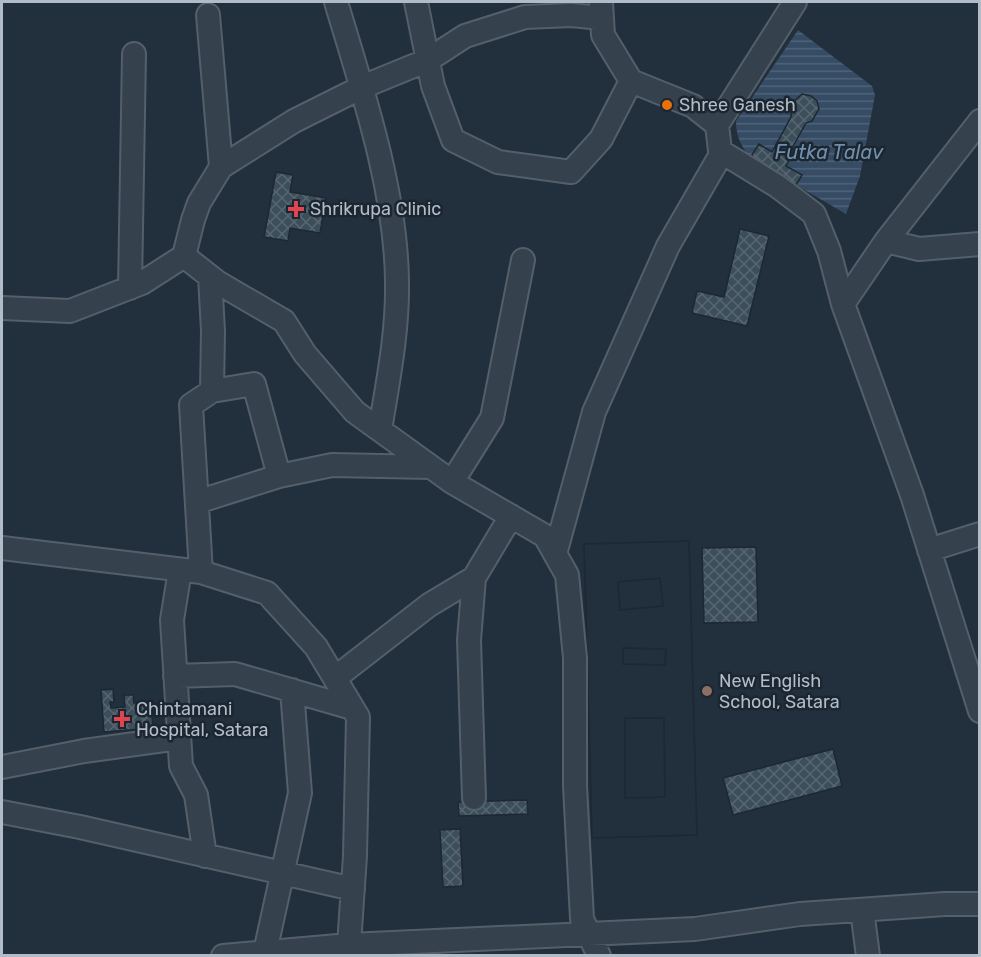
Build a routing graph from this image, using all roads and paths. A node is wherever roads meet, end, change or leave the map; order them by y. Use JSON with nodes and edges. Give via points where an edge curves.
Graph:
{"nodes":[{"id":1,"x":336,"y":2,"type":"edge"},
{"id":2,"x":416,"y":2,"type":"edge"},
{"id":3,"x":795,"y":2,"type":"edge"},
{"id":4,"x":602,"y":10,"type":"edge"},
{"id":5,"x":208,"y":15,"type":"dead end"},
{"id":6,"x":134,"y":54,"type":"dead end"},
{"id":7,"x":428,"y":60,"type":"junction"},
{"id":8,"x":631,"y":81,"type":"junction"},
{"id":9,"x":362,"y":87,"type":"junction"},
{"id":10,"x":980,"y":121,"type":"edge"},
{"id":11,"x":717,"y":125,"type":"junction"},
{"id":12,"x":720,"y":151,"type":"junction"},
{"id":13,"x":221,"y":167,"type":"junction"},
{"id":14,"x":886,"y":241,"type":"junction"},
{"id":15,"x":980,"y":244,"type":"edge"},
{"id":16,"x":184,"y":256,"type":"junction"},
{"id":17,"x":523,"y":260,"type":"dead end"},
{"id":18,"x":210,"y":277,"type":"junction"},
{"id":19,"x":130,"y":288,"type":"junction"},
{"id":20,"x":843,"y":304,"type":"junction"},
{"id":21,"x":2,"y":308,"type":"edge"},
{"id":22,"x":212,"y":391,"type":"junction"},
{"id":23,"x":380,"y":430,"type":"junction"},
{"id":24,"x":430,"y":467,"type":"junction"},
{"id":25,"x":279,"y":476,"type":"junction"},
{"id":26,"x":452,"y":482,"type":"junction"},
{"id":27,"x":197,"y":502,"type":"junction"},
{"id":28,"x":511,"y":516,"type":"junction"},
{"id":29,"x":980,"y":534,"type":"edge"},
{"id":30,"x":2,"y":548,"type":"edge"},
{"id":31,"x":929,"y":550,"type":"junction"},
{"id":32,"x":555,"y":554,"type":"junction"},
{"id":33,"x":190,"y":571,"type":"junction"},
{"id":34,"x":474,"y":578,"type":"junction"},
{"id":35,"x":973,"y":670,"type":"edge"},
{"id":36,"x":175,"y":676,"type":"junction"},
{"id":37,"x":335,"y":678,"type":"junction"},
{"id":38,"x":292,"y":690,"type":"junction"},
{"id":39,"x":352,"y":708,"type":"junction"},
{"id":40,"x":980,"y":711,"type":"edge"},
{"id":41,"x":179,"y":738,"type":"junction"},
{"id":42,"x":2,"y":767,"type":"edge"},
{"id":43,"x":474,"y":798,"type":"dead end"},
{"id":44,"x":2,"y":812,"type":"edge"},
{"id":45,"x":205,"y":856,"type":"junction"},
{"id":46,"x":281,"y":873,"type":"junction"},
{"id":47,"x":353,"y":889,"type":"junction"},
{"id":48,"x":980,"y":904,"type":"edge"},
{"id":49,"x":862,"y":910,"type":"junction"},
{"id":50,"x":589,"y":934,"type":"junction"},
{"id":51,"x":349,"y":945,"type":"junction"},
{"id":52,"x":265,"y":952,"type":"junction"},
{"id":53,"x":223,"y":956,"type":"edge"},
{"id":54,"x":598,"y":956,"type":"edge"},
{"id":55,"x":868,"y":956,"type":"edge"}],
"edges":[{"from":1,"to":9,"type":"street"},
{"from":2,"to":7,"type":"street"},
{"from":3,"to":11,"type":"street"},
{"from":4,"to":7,"type":"street","via":[[525,17],[465,36]]},
{"from":4,"to":8,"type":"street","via":[[603,35]]},
{"from":5,"to":13,"type":"street"},
{"from":6,"to":19,"type":"street"},
{"from":7,"to":8,"type":"street","via":[[453,141],[498,162],[571,172],[601,139]]},
{"from":7,"to":9,"type":"street"},
{"from":8,"to":11,"type":"street","via":[[693,106]]},
{"from":9,"to":13,"type":"street","via":[[294,122]]},
{"from":9,"to":23,"type":"street","via":[[391,206],[397,281],[393,351]]},
{"from":10,"to":14,"type":"street"},
{"from":11,"to":12,"type":"street"},
{"from":12,"to":20,"type":"street","via":[[814,214]]},
{"from":12,"to":32,"type":"street","via":[[668,246],[594,412]]},
{"from":13,"to":16,"type":"street","via":[[196,212]]},
{"from":14,"to":15,"type":"street","via":[[919,249]]},
{"from":14,"to":20,"type":"street"},
{"from":16,"to":18,"type":"street"},
{"from":16,"to":19,"type":"street"},
{"from":17,"to":26,"type":"street","via":[[492,418]]},
{"from":18,"to":22,"type":"street"},
{"from":18,"to":23,"type":"street","via":[[284,321],[304,354],[355,412]]},
{"from":19,"to":21,"type":"street","via":[[70,311]]},
{"from":20,"to":31,"type":"street"},
{"from":22,"to":25,"type":"street","via":[[254,384]]},
{"from":22,"to":27,"type":"street","via":[[191,405]]},
{"from":23,"to":24,"type":"street"},
{"from":24,"to":25,"type":"street","via":[[332,465]]},
{"from":24,"to":26,"type":"street"},
{"from":25,"to":27,"type":"street"},
{"from":26,"to":28,"type":"street"},
{"from":27,"to":33,"type":"street"},
{"from":28,"to":32,"type":"street","via":[[545,536]]},
{"from":28,"to":34,"type":"street"},
{"from":29,"to":31,"type":"street"},
{"from":30,"to":33,"type":"street"},
{"from":31,"to":35,"type":"street"},
{"from":32,"to":50,"type":"street","via":[[567,575],[574,646],[575,786],[582,919]]},
{"from":33,"to":36,"type":"street","via":[[172,620]]},
{"from":33,"to":37,"type":"street","via":[[267,593],[316,647]]},
{"from":34,"to":37,"type":"street","via":[[429,605]]},
{"from":34,"to":43,"type":"street","via":[[469,640]]},
{"from":35,"to":40,"type":"street"},
{"from":36,"to":38,"type":"street","via":[[235,674]]},
{"from":36,"to":41,"type":"street"},
{"from":37,"to":39,"type":"street"},
{"from":38,"to":39,"type":"street"},
{"from":38,"to":46,"type":"street","via":[[300,793]]},
{"from":39,"to":47,"type":"street","via":[[358,717]]},
{"from":41,"to":42,"type":"street"},
{"from":41,"to":45,"type":"street","via":[[181,766],[196,795]]},
{"from":44,"to":45,"type":"street"},
{"from":45,"to":46,"type":"street"},
{"from":46,"to":47,"type":"street"},
{"from":46,"to":52,"type":"street"},
{"from":47,"to":51,"type":"street"},
{"from":48,"to":49,"type":"street"},
{"from":49,"to":50,"type":"street","via":[[800,914],[695,929]]},
{"from":49,"to":55,"type":"street"},
{"from":50,"to":51,"type":"street"},
{"from":50,"to":54,"type":"street"},
{"from":51,"to":52,"type":"street"},
{"from":52,"to":53,"type":"street"}]}
